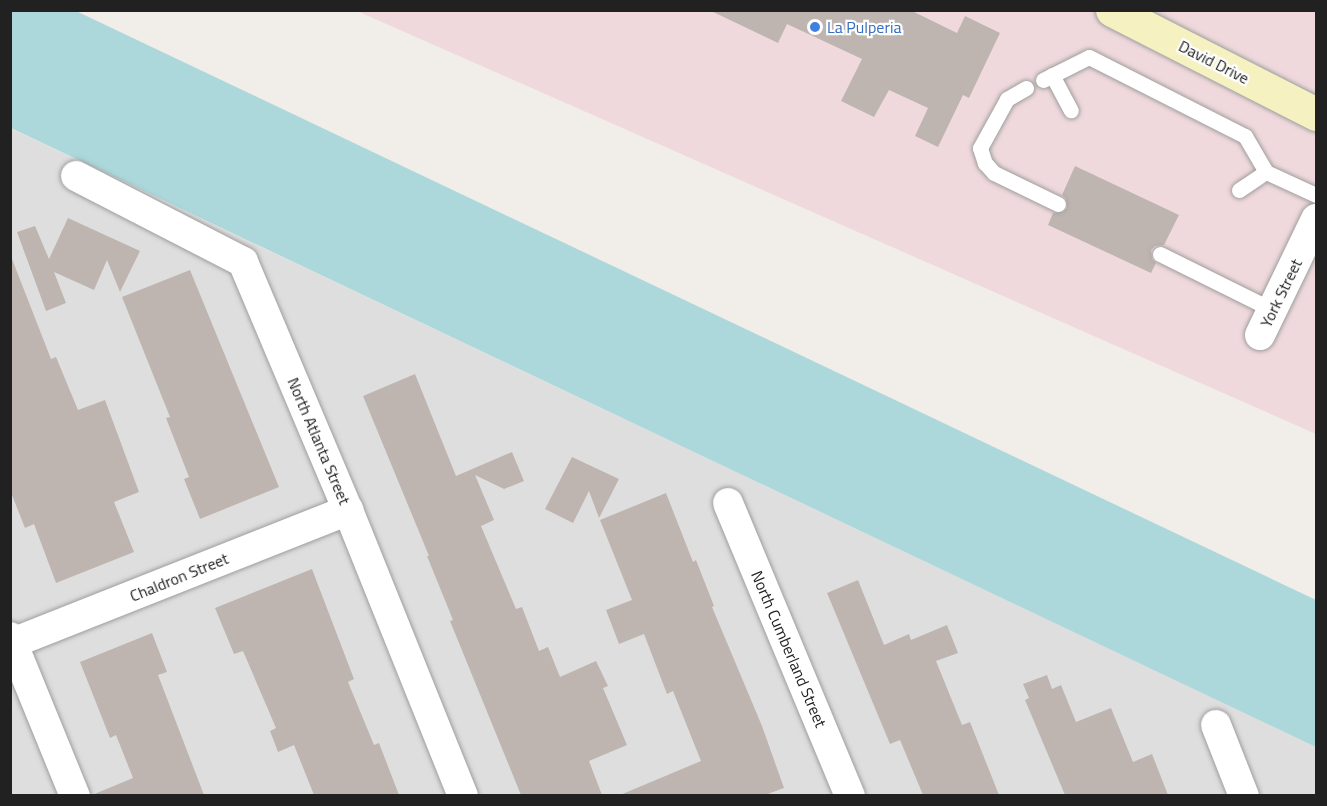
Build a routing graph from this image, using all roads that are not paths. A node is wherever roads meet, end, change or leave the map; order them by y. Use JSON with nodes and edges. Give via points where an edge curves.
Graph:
{"nodes":[{"id":1,"x":1112,"y":10,"type":"edge"},
{"id":2,"x":1026,"y":88,"type":"dead end"},
{"id":3,"x":1071,"y":110,"type":"dead end"},
{"id":4,"x":1317,"y":114,"type":"edge"},
{"id":5,"x":1266,"y":172,"type":"junction"},
{"id":6,"x":76,"y":176,"type":"dead end"},
{"id":7,"x":1239,"y":190,"type":"dead end"},
{"id":8,"x":1317,"y":195,"type":"edge"},
{"id":9,"x":1058,"y":204,"type":"dead end"},
{"id":10,"x":1317,"y":219,"type":"edge"},
{"id":11,"x":1160,"y":254,"type":"dead end"},
{"id":12,"x":1266,"y":322,"type":"joint"},
{"id":13,"x":728,"y":504,"type":"dead end"},
{"id":14,"x":348,"y":510,"type":"junction"},
{"id":15,"x":11,"y":641,"type":"edge"},
{"id":16,"x":1216,"y":725,"type":"dead end"},
{"id":17,"x":75,"y":795,"type":"edge"},
{"id":18,"x":463,"y":795,"type":"edge"},
{"id":19,"x":850,"y":795,"type":"edge"},
{"id":20,"x":1244,"y":795,"type":"edge"}],
"edges":[{"from":1,"to":4,"type":"main road","name":"David Drive"},
{"from":2,"to":9,"type":"lane","via":[[1007,99],[980,148],[994,173]]},
{"from":3,"to":5,"type":"lane","via":[[1047,77],[1089,57],[1245,136]]},
{"from":5,"to":7,"type":"lane"},
{"from":5,"to":8,"type":"lane"},
{"from":6,"to":14,"type":"street","name":"North Atlanta Street","via":[[243,262]]},
{"from":10,"to":12,"type":"street","name":"York Street"},
{"from":11,"to":12,"type":"lane"},
{"from":13,"to":19,"type":"street","name":"North Cumberland Street"},
{"from":14,"to":15,"type":"street","name":"Chaldron Street"},
{"from":14,"to":18,"type":"street","name":"North Atlanta Street"},
{"from":15,"to":17,"type":"street"},
{"from":16,"to":20,"type":"street"}]}
